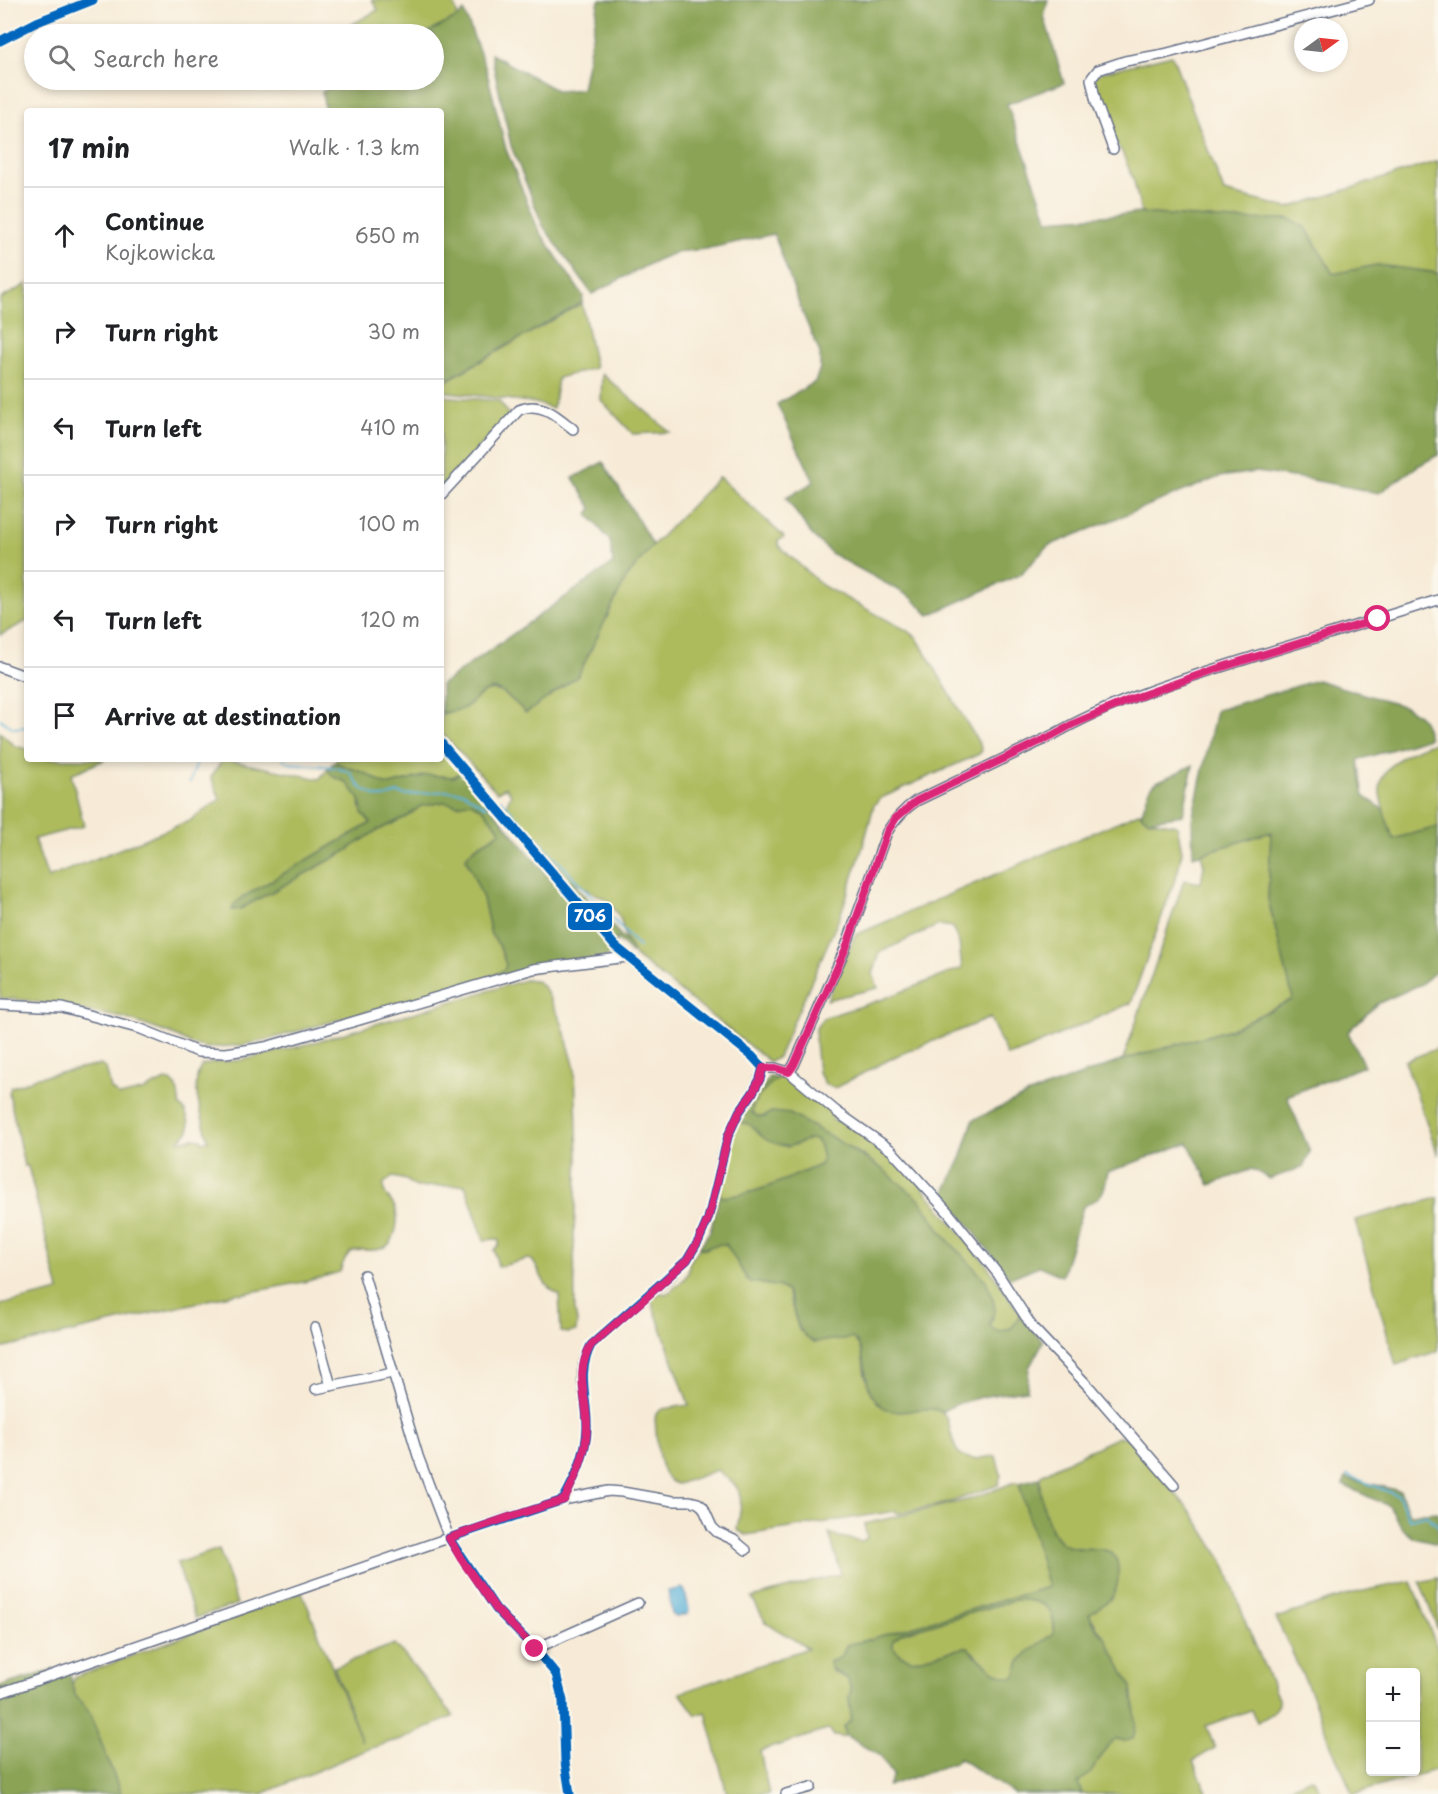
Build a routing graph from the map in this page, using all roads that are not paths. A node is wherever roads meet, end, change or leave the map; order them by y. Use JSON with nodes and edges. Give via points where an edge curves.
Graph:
{"nodes":[{"id":1,"x":1369,"y":0,"type":"edge"},
{"id":2,"x":88,"y":1,"type":"edge"},
{"id":3,"x":33,"y":24,"type":"edge"},
{"id":4,"x":24,"y":28,"type":"edge"},
{"id":5,"x":0,"y":40,"type":"edge"},
{"id":6,"x":1113,"y":149,"type":"dead end"},
{"id":7,"x":573,"y":429,"type":"dead end"},
{"id":8,"x":444,"y":492,"type":"edge"},
{"id":9,"x":1438,"y":600,"type":"edge"},
{"id":10,"x":0,"y":667,"type":"edge"},
{"id":11,"x":24,"y":675,"type":"edge"},
{"id":12,"x":444,"y":745,"type":"edge"},
{"id":13,"x":627,"y":957,"type":"junction"},
{"id":14,"x":0,"y":1005,"type":"edge"},
{"id":15,"x":763,"y":1068,"type":"junction"},
{"id":16,"x":789,"y":1072,"type":"junction"},
{"id":17,"x":364,"y":1275,"type":"dead end"},
{"id":18,"x":315,"y":1328,"type":"dead end"},
{"id":19,"x":392,"y":1373,"type":"junction"},
{"id":20,"x":331,"y":1386,"type":"junction"},
{"id":21,"x":316,"y":1389,"type":"dead end"},
{"id":22,"x":1174,"y":1485,"type":"dead end"},
{"id":23,"x":564,"y":1500,"type":"junction"},
{"id":24,"x":449,"y":1538,"type":"junction"},
{"id":25,"x":746,"y":1550,"type":"dead end"},
{"id":26,"x":638,"y":1603,"type":"dead end"},
{"id":27,"x":535,"y":1649,"type":"junction"},
{"id":28,"x":0,"y":1693,"type":"edge"},
{"id":29,"x":812,"y":1787,"type":"dead end"},
{"id":30,"x":570,"y":1794,"type":"edge"},
{"id":31,"x":786,"y":1794,"type":"edge"}],
"edges":[{"from":1,"to":6,"type":"street","via":[[1098,70],[1091,79]]},
{"from":2,"to":3,"type":"street"},
{"from":4,"to":5,"type":"street"},
{"from":7,"to":8,"type":"street","via":[[548,410],[530,406],[519,410]]},
{"from":9,"to":16,"type":"street","via":[[1134,698],[1073,724],[905,809],[887,832],[846,948]]},
{"from":10,"to":11,"type":"street"},
{"from":12,"to":13,"type":"street"},
{"from":13,"to":14,"type":"street","via":[[533,969],[265,1047],[226,1053],[198,1052],[141,1029],[62,1008]]},
{"from":13,"to":15,"type":"street"},
{"from":15,"to":16,"type":"street"},
{"from":15,"to":23,"type":"street","via":[[728,1136],[708,1219],[687,1260],[585,1354],[585,1451]]},
{"from":16,"to":22,"type":"street","via":[[891,1150],[991,1265],[1034,1328]]},
{"from":17,"to":19,"type":"street"},
{"from":18,"to":20,"type":"street"},
{"from":19,"to":20,"type":"street"},
{"from":19,"to":24,"type":"street"},
{"from":20,"to":21,"type":"street"},
{"from":23,"to":24,"type":"street"},
{"from":23,"to":25,"type":"street","via":[[609,1491],[698,1503],[717,1532]]},
{"from":24,"to":27,"type":"street","via":[[496,1609]]},
{"from":24,"to":28,"type":"street"},
{"from":26,"to":27,"type":"street"},
{"from":27,"to":30,"type":"street","via":[[556,1674],[563,1701]]},
{"from":29,"to":31,"type":"street"}]}
